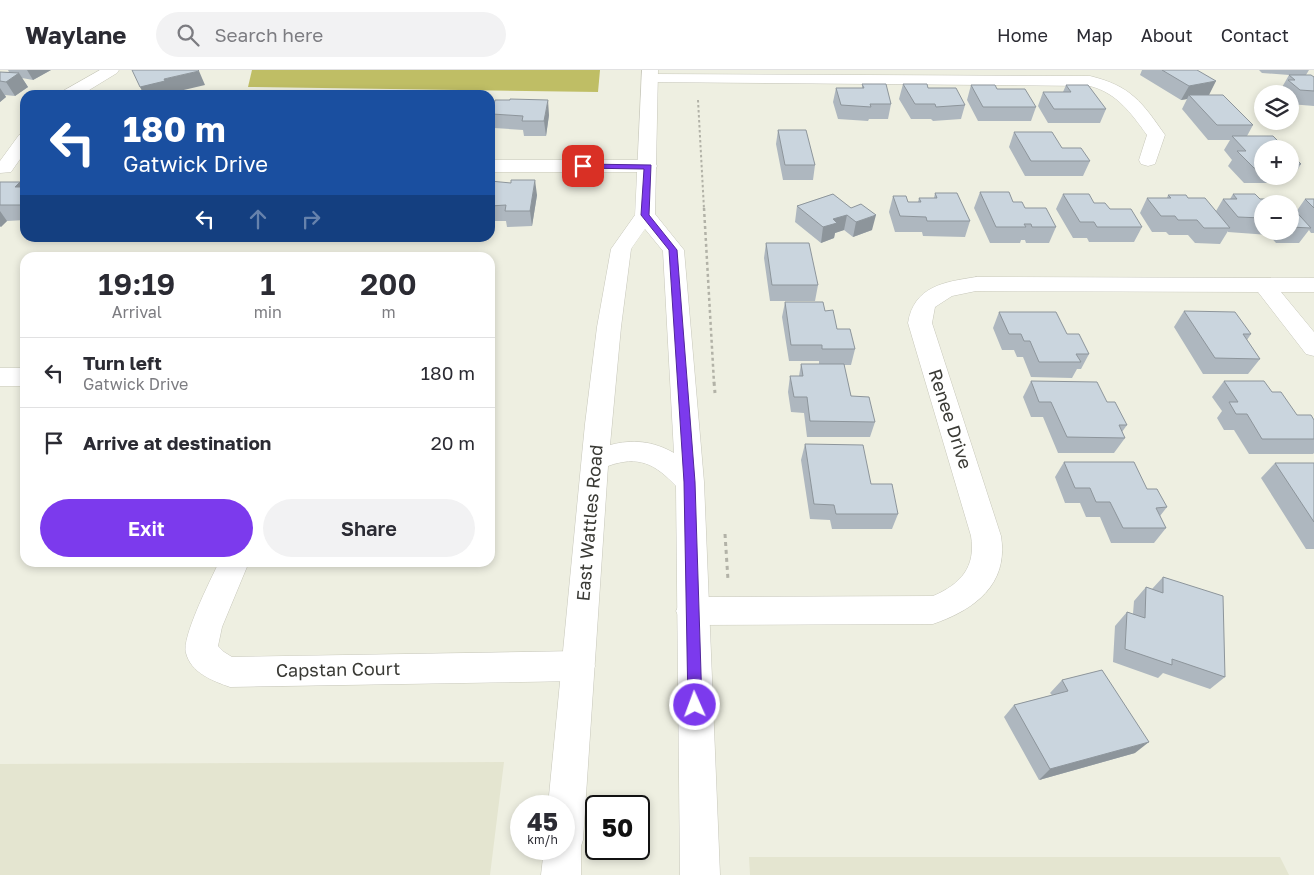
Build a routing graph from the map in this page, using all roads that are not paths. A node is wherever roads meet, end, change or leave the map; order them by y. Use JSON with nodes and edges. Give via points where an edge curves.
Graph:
{"nodes":[{"id":1,"x":111,"y":70,"type":"edge"},
{"id":2,"x":650,"y":75,"type":"edge"},
{"id":3,"x":77,"y":90,"type":"edge"},
{"id":4,"x":20,"y":146,"type":"edge"},
{"id":5,"x":1148,"y":160,"type":"dead end"},
{"id":6,"x":495,"y":166,"type":"edge"},
{"id":7,"x":648,"y":166,"type":"junction"},
{"id":8,"x":20,"y":167,"type":"edge"},
{"id":9,"x":2,"y":169,"type":"edge"},
{"id":10,"x":645,"y":215,"type":"junction"},
{"id":11,"x":1264,"y":285,"type":"junction"},
{"id":12,"x":1314,"y":286,"type":"edge"},
{"id":13,"x":1314,"y":348,"type":"edge"},
{"id":14,"x":0,"y":377,"type":"edge"},
{"id":15,"x":20,"y":377,"type":"edge"},
{"id":16,"x":595,"y":460,"type":"junction"},
{"id":17,"x":690,"y":482,"type":"junction"},
{"id":18,"x":232,"y":567,"type":"edge"},
{"id":19,"x":692,"y":611,"type":"junction"},
{"id":20,"x":578,"y":666,"type":"junction"},
{"id":21,"x":568,"y":795,"type":"edge"},
{"id":22,"x":562,"y":860,"type":"edge"},
{"id":23,"x":561,"y":875,"type":"edge"},
{"id":24,"x":700,"y":875,"type":"edge"}],
"edges":[{"from":1,"to":3,"type":"street"},
{"from":2,"to":5,"type":"street","via":[[1090,81],[1123,93],[1156,136]]},
{"from":2,"to":7,"type":"street"},
{"from":4,"to":9,"type":"street"},
{"from":6,"to":7,"type":"street"},
{"from":7,"to":10,"type":"street"},
{"from":8,"to":9,"type":"street"},
{"from":10,"to":16,"type":"street","name":"East Wattles Road","via":[[621,249]]},
{"from":10,"to":17,"type":"street","via":[[673,250]]},
{"from":11,"to":12,"type":"street","name":"Renee Drive"},
{"from":11,"to":13,"type":"street"},
{"from":11,"to":19,"type":"street","name":"Renee Drive","via":[[976,284],[958,286],[928,300],[920,323],[986,536],[987,556],[979,579],[949,605],[933,610]]},
{"from":14,"to":15,"type":"street"},
{"from":16,"to":17,"type":"street","via":[[624,450],[653,454],[670,463]]},
{"from":16,"to":20,"type":"street","name":"East Wattles Road"},
{"from":17,"to":19,"type":"street"},
{"from":18,"to":20,"type":"street","name":"Capstan Court","via":[[206,627],[202,650],[212,663],[230,672]]},
{"from":19,"to":24,"type":"street"},
{"from":20,"to":21,"type":"street","name":"East Wattles Road"},
{"from":22,"to":23,"type":"street"}]}
